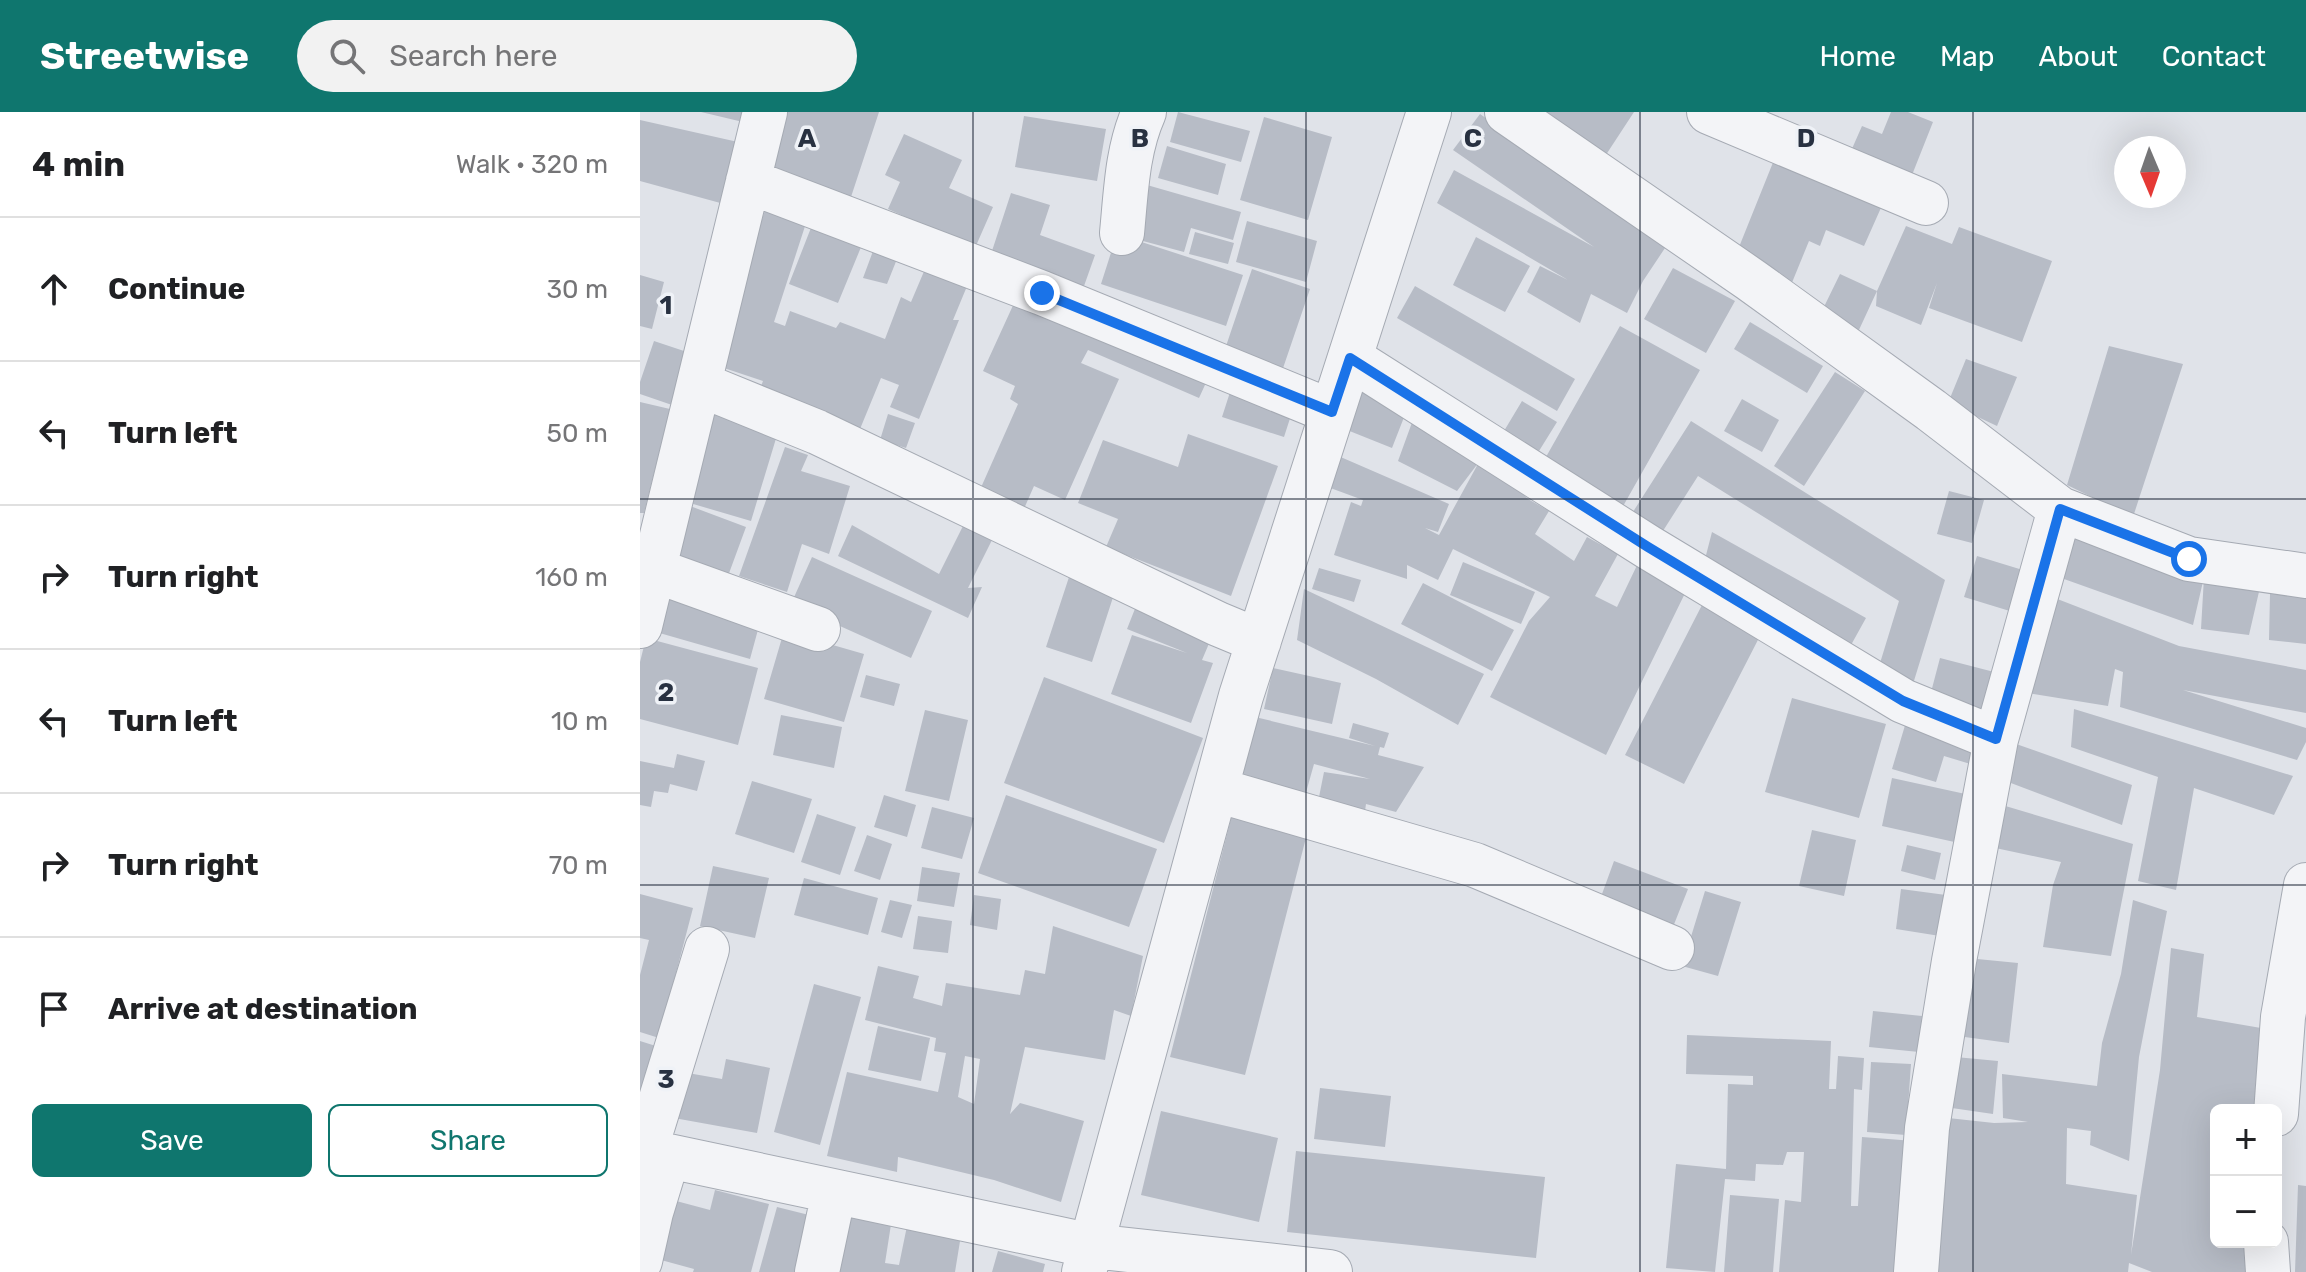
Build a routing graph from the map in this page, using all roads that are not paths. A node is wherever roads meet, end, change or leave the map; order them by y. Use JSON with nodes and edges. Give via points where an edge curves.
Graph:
{"nodes":[{"id":1,"x":765,"y":112,"type":"edge"},
{"id":2,"x":1144,"y":112,"type":"edge"},
{"id":3,"x":1429,"y":112,"type":"edge"},
{"id":4,"x":1507,"y":112,"type":"edge"},
{"id":5,"x":1709,"y":112,"type":"edge"},
{"id":6,"x":748,"y":181,"type":"junction"},
{"id":7,"x":1926,"y":203,"type":"dead end"},
{"id":8,"x":1122,"y":233,"type":"dead end"},
{"id":9,"x":1350,"y":358,"type":"junction"},
{"id":10,"x":699,"y":384,"type":"junction"},
{"id":11,"x":1332,"y":412,"type":"junction"},
{"id":12,"x":2060,"y":509,"type":"junction"},
{"id":13,"x":654,"y":570,"type":"junction"},
{"id":14,"x":2306,"y":576,"type":"edge"},
{"id":15,"x":640,"y":626,"type":"edge"},
{"id":16,"x":818,"y":629,"type":"dead end"},
{"id":17,"x":1259,"y":641,"type":"junction"},
{"id":18,"x":1996,"y":739,"type":"junction"},
{"id":19,"x":1217,"y":790,"type":"junction"},
{"id":20,"x":2306,"y":885,"type":"edge"},
{"id":21,"x":1672,"y":948,"type":"dead end"},
{"id":22,"x":707,"y":949,"type":"dead end"},
{"id":23,"x":2277,"y":1104,"type":"edge"},
{"id":24,"x":651,"y":1152,"type":"edge"},
{"id":25,"x":834,"y":1192,"type":"junction"},
{"id":26,"x":2266,"y":1248,"type":"edge"},
{"id":27,"x":1088,"y":1259,"type":"edge"},
{"id":28,"x":640,"y":1261,"type":"edge"},
{"id":29,"x":1172,"y":1264,"type":"edge"},
{"id":30,"x":817,"y":1272,"type":"edge"},
{"id":31,"x":1330,"y":1272,"type":"edge"},
{"id":32,"x":1916,"y":1272,"type":"edge"},
{"id":33,"x":2268,"y":1272,"type":"edge"}],
"edges":[{"from":1,"to":6,"type":"street"},
{"from":2,"to":8,"type":"street","via":[[1129,161]]},
{"from":3,"to":9,"type":"street"},
{"from":4,"to":12,"type":"street","via":[[1764,289]]},
{"from":5,"to":7,"type":"street"},
{"from":6,"to":10,"type":"street"},
{"from":6,"to":11,"type":"street"},
{"from":9,"to":11,"type":"street"},
{"from":9,"to":18,"type":"street","via":[[1903,701]]},
{"from":10,"to":13,"type":"street"},
{"from":10,"to":17,"type":"street","via":[[817,432]]},
{"from":11,"to":17,"type":"street"},
{"from":12,"to":14,"type":"street","via":[[2189,559]]},
{"from":12,"to":18,"type":"street"},
{"from":13,"to":15,"type":"street"},
{"from":13,"to":16,"type":"street"},
{"from":17,"to":19,"type":"street"},
{"from":18,"to":32,"type":"street","via":[[1927,1128]]},
{"from":19,"to":21,"type":"street","via":[[1475,865]]},
{"from":19,"to":27,"type":"street"},
{"from":20,"to":23,"type":"street","via":[[2283,1017]]},
{"from":22,"to":24,"type":"street"},
{"from":24,"to":25,"type":"street"},
{"from":24,"to":28,"type":"street","via":[[651,1212]]},
{"from":25,"to":27,"type":"street"},
{"from":25,"to":30,"type":"street"},
{"from":26,"to":33,"type":"street"},
{"from":27,"to":29,"type":"street"},
{"from":29,"to":31,"type":"street"}]}
